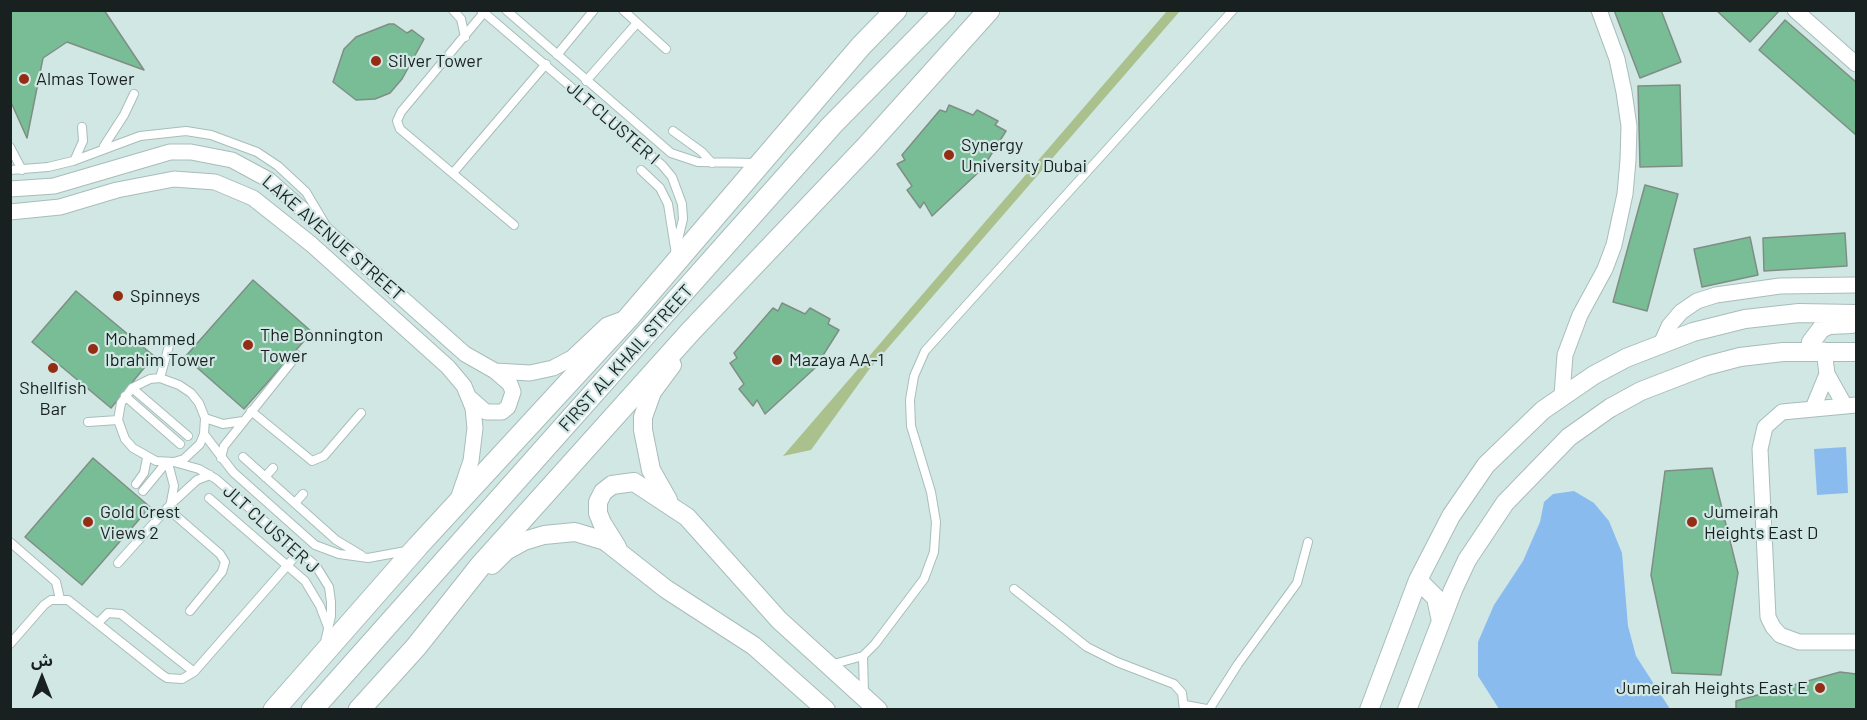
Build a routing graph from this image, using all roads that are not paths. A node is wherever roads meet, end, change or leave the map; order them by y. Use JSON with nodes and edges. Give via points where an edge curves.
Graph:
{"nodes":[{"id":1,"x":453,"y":10,"type":"edge"},
{"id":2,"x":506,"y":10,"type":"edge"},
{"id":3,"x":594,"y":10,"type":"edge"},
{"id":4,"x":623,"y":10,"type":"edge"},
{"id":5,"x":945,"y":10,"type":"edge"},
{"id":6,"x":989,"y":10,"type":"edge"},
{"id":7,"x":1233,"y":10,"type":"edge"},
{"id":8,"x":1599,"y":10,"type":"edge"},
{"id":9,"x":1795,"y":10,"type":"edge"},
{"id":10,"x":484,"y":11,"type":"edge"},
{"id":11,"x":892,"y":13,"type":"edge"},
{"id":12,"x":637,"y":23,"type":"junction"},
{"id":13,"x":465,"y":37,"type":"junction"},
{"id":14,"x":666,"y":49,"type":"dead end"},
{"id":15,"x":557,"y":55,"type":"junction"},
{"id":16,"x":546,"y":64,"type":"junction"},
{"id":17,"x":1857,"y":64,"type":"edge"},
{"id":18,"x":586,"y":81,"type":"junction"},
{"id":19,"x":134,"y":94,"type":"dead end"},
{"id":20,"x":82,"y":127,"type":"dead end"},
{"id":21,"x":673,"y":131,"type":"dead end"},
{"id":22,"x":10,"y":147,"type":"edge"},
{"id":23,"x":103,"y":148,"type":"junction"},
{"id":24,"x":74,"y":161,"type":"junction"},
{"id":25,"x":712,"y":163,"type":"junction"},
{"id":26,"x":760,"y":163,"type":"junction"},
{"id":27,"x":10,"y":170,"type":"edge"},
{"id":28,"x":22,"y":170,"type":"junction"},
{"id":29,"x":641,"y":170,"type":"dead end"},
{"id":30,"x":453,"y":173,"type":"junction"},
{"id":31,"x":10,"y":189,"type":"edge"},
{"id":32,"x":10,"y":212,"type":"edge"},
{"id":33,"x":514,"y":225,"type":"dead end"},
{"id":34,"x":329,"y":233,"type":"junction"},
{"id":35,"x":673,"y":260,"type":"junction"},
{"id":36,"x":1857,"y":285,"type":"edge"},
{"id":37,"x":1857,"y":314,"type":"edge"},
{"id":38,"x":629,"y":317,"type":"junction"},
{"id":39,"x":1857,"y":324,"type":"edge"},
{"id":40,"x":691,"y":331,"type":"junction"},
{"id":41,"x":170,"y":342,"type":"dead end"},
{"id":42,"x":1661,"y":344,"type":"junction"},
{"id":43,"x":1817,"y":350,"type":"junction"},
{"id":44,"x":1857,"y":352,"type":"edge"},
{"id":45,"x":297,"y":355,"type":"dead end"},
{"id":46,"x":495,"y":371,"type":"junction"},
{"id":47,"x":1827,"y":374,"type":"junction"},
{"id":48,"x":160,"y":378,"type":"junction"},
{"id":49,"x":132,"y":388,"type":"junction"},
{"id":50,"x":125,"y":396,"type":"junction"},
{"id":51,"x":469,"y":396,"type":"junction"},
{"id":52,"x":1562,"y":396,"type":"junction"},
{"id":53,"x":1851,"y":406,"type":"edge"},
{"id":54,"x":1813,"y":408,"type":"junction"},
{"id":55,"x":251,"y":411,"type":"junction"},
{"id":56,"x":361,"y":414,"type":"dead end"},
{"id":57,"x":205,"y":418,"type":"junction"},
{"id":58,"x":118,"y":420,"type":"junction"},
{"id":59,"x":243,"y":421,"type":"junction"},
{"id":60,"x":88,"y":422,"type":"dead end"},
{"id":61,"x":204,"y":434,"type":"junction"},
{"id":62,"x":188,"y":436,"type":"dead end"},
{"id":63,"x":180,"y":444,"type":"dead end"},
{"id":64,"x":243,"y":457,"type":"dead end"},
{"id":65,"x":147,"y":458,"type":"junction"},
{"id":66,"x":221,"y":458,"type":"junction"},
{"id":67,"x":169,"y":463,"type":"junction"},
{"id":68,"x":273,"y":468,"type":"dead end"},
{"id":69,"x":210,"y":475,"type":"junction"},
{"id":70,"x":265,"y":477,"type":"junction"},
{"id":71,"x":136,"y":484,"type":"dead end"},
{"id":72,"x":143,"y":491,"type":"dead end"},
{"id":73,"x":303,"y":494,"type":"dead end"},
{"id":74,"x":209,"y":498,"type":"dead end"},
{"id":75,"x":295,"y":503,"type":"junction"},
{"id":76,"x":670,"y":504,"type":"junction"},
{"id":77,"x":169,"y":506,"type":"junction"},
{"id":78,"x":454,"y":510,"type":"junction"},
{"id":79,"x":260,"y":541,"type":"junction"},
{"id":80,"x":10,"y":542,"type":"edge"},
{"id":81,"x":1308,"y":542,"type":"dead end"},
{"id":82,"x":418,"y":546,"type":"junction"},
{"id":83,"x":254,"y":548,"type":"dead end"},
{"id":84,"x":618,"y":549,"type":"junction"},
{"id":85,"x":300,"y":551,"type":"junction"},
{"id":86,"x":368,"y":558,"type":"junction"},
{"id":87,"x":118,"y":563,"type":"dead end"},
{"id":88,"x":288,"y":564,"type":"junction"},
{"id":89,"x":1418,"y":580,"type":"junction"},
{"id":90,"x":1014,"y":589,"type":"dead end"},
{"id":91,"x":60,"y":599,"type":"junction"},
{"id":92,"x":451,"y":604,"type":"junction"},
{"id":93,"x":190,"y":611,"type":"dead end"},
{"id":94,"x":1441,"y":621,"type":"junction"},
{"id":95,"x":98,"y":623,"type":"junction"},
{"id":96,"x":328,"y":630,"type":"junction"},
{"id":97,"x":1857,"y":642,"type":"edge"},
{"id":98,"x":10,"y":644,"type":"edge"},
{"id":99,"x":863,"y":656,"type":"junction"},
{"id":100,"x":320,"y":659,"type":"junction"},
{"id":101,"x":829,"y":666,"type":"junction"},
{"id":102,"x":194,"y":672,"type":"junction"},
{"id":103,"x":801,"y":687,"type":"junction"},
{"id":104,"x":872,"y":703,"type":"edge"},
{"id":105,"x":807,"y":706,"type":"dead end"},
{"id":106,"x":1184,"y":707,"type":"edge"},
{"id":107,"x":1211,"y":709,"type":"edge"},
{"id":108,"x":274,"y":710,"type":"edge"},
{"id":109,"x":312,"y":710,"type":"edge"},
{"id":110,"x":359,"y":710,"type":"edge"},
{"id":111,"x":826,"y":710,"type":"edge"},
{"id":112,"x":1369,"y":710,"type":"edge"},
{"id":113,"x":1407,"y":710,"type":"edge"}],
"edges":[{"from":1,"to":13,"type":"lane"},
{"from":2,"to":15,"type":"lane","name":"JLT CLUSTER I"},
{"from":3,"to":15,"type":"lane"},
{"from":4,"to":12,"type":"lane"},
{"from":5,"to":109,"type":"main road","name":"FIRST AL KHAIL STREET","via":[[832,125]]},
{"from":6,"to":40,"type":"main road","via":[[867,146]]},
{"from":7,"to":99,"type":"lane","via":[[925,351],[914,376],[911,426],[931,492],[936,522],[934,552],[924,579],[907,604]]},
{"from":8,"to":52,"type":"street","via":[[1624,92],[1629,160],[1614,245],[1565,355]]},
{"from":9,"to":17,"type":"street"},
{"from":10,"to":13,"type":"lane"},
{"from":10,"to":16,"type":"lane","name":"JLT CLUSTER I"},
{"from":11,"to":26,"type":"main road","name":"FIRST AL KHAIL STREET"},
{"from":12,"to":14,"type":"lane"},
{"from":12,"to":18,"type":"lane"},
{"from":13,"to":30,"type":"lane","via":[[401,112],[398,121],[400,129]]},
{"from":15,"to":18,"type":"lane","name":"JLT CLUSTER I"},
{"from":16,"to":30,"type":"lane"},
{"from":16,"to":35,"type":"lane","name":"JLT CLUSTER I","via":[[672,177],[683,219]]},
{"from":18,"to":25,"type":"lane","name":"JLT CLUSTER I","via":[[671,153]]},
{"from":19,"to":23,"type":"lane"},
{"from":20,"to":24,"type":"lane","via":[[83,141]]},
{"from":21,"to":25,"type":"lane"},
{"from":22,"to":28,"type":"lane"},
{"from":23,"to":24,"type":"lane"},
{"from":23,"to":34,"type":"lane","via":[[162,132],[186,131],[235,142],[278,166],[306,192]]},
{"from":24,"to":28,"type":"lane"},
{"from":25,"to":26,"type":"lane","name":"JLT CLUSTER I"},
{"from":26,"to":35,"type":"main road","name":"FIRST AL KHAIL STREET"},
{"from":27,"to":28,"type":"lane"},
{"from":29,"to":35,"type":"lane","via":[[660,188],[668,204]]},
{"from":30,"to":33,"type":"lane"},
{"from":31,"to":34,"type":"street","name":"LAKE AVENUE STREET","via":[[54,186],[170,152],[212,154],[251,168],[269,180]]},
{"from":32,"to":51,"type":"street","name":"LAKE AVENUE STREET","via":[[60,207],[174,179],[215,182],[235,188],[311,244],[448,367]]},
{"from":34,"to":46,"type":"street","name":"LAKE AVENUE STREET","via":[[465,354]]},
{"from":35,"to":38,"type":"main road","name":"FIRST AL KHAIL STREET"},
{"from":36,"to":42,"type":"street","via":[[1780,286],[1716,295],[1697,301],[1682,312]]},
{"from":37,"to":42,"type":"street","via":[[1799,313],[1745,319]]},
{"from":38,"to":46,"type":"street","name":"LAKE AVENUE STREET","via":[[607,325],[572,358],[553,368],[530,373]]},
{"from":38,"to":78,"type":"main road","name":"FIRST AL KHAIL STREET"},
{"from":39,"to":43,"type":"street","via":[[1821,328],[1811,342]]},
{"from":40,"to":76,"type":"street","via":[[684,351],[652,392],[643,417],[651,470]]},
{"from":40,"to":92,"type":"main road","via":[[496,548]]},
{"from":41,"to":48,"type":"lane"},
{"from":42,"to":52,"type":"street","via":[[1618,362]]},
{"from":43,"to":44,"type":"street"},
{"from":43,"to":47,"type":"street"},
{"from":43,"to":94,"type":"street","via":[[1740,357],[1673,377],[1610,408],[1551,454],[1505,503],[1467,560]]},
{"from":45,"to":55,"type":"lane"},
{"from":46,"to":51,"type":"street","name":"LAKE AVENUE STREET","via":[[513,392],[508,407],[502,412],[486,412]]},
{"from":47,"to":53,"type":"street"},
{"from":47,"to":54,"type":"street"},
{"from":48,"to":49,"type":"lane"},
{"from":48,"to":57,"type":"lane","via":[[191,393]]},
{"from":49,"to":50,"type":"lane"},
{"from":49,"to":62,"type":"lane"},
{"from":50,"to":58,"type":"lane"},
{"from":50,"to":63,"type":"lane"},
{"from":51,"to":78,"type":"street","name":"LAKE AVENUE STREET","via":[[475,418],[473,450]]},
{"from":52,"to":89,"type":"street","via":[[1486,465],[1470,486]]},
{"from":53,"to":54,"type":"street"},
{"from":54,"to":97,"type":"street","via":[[1782,412],[1772,418],[1761,438],[1768,617],[1773,627],[1790,641]]},
{"from":55,"to":56,"type":"lane","via":[[312,461],[321,459]]},
{"from":55,"to":59,"type":"lane"},
{"from":57,"to":59,"type":"lane","via":[[223,424]]},
{"from":57,"to":61,"type":"lane"},
{"from":58,"to":60,"type":"lane"},
{"from":58,"to":65,"type":"lane","name":"JLT CLUSTER J","via":[[124,439]]},
{"from":59,"to":66,"type":"lane","via":[[224,446]]},
{"from":61,"to":66,"type":"lane","name":"JLT CLUSTER J"},
{"from":61,"to":67,"type":"lane","via":[[193,452]]},
{"from":64,"to":70,"type":"lane"},
{"from":65,"to":67,"type":"lane","name":"JLT CLUSTER J"},
{"from":65,"to":71,"type":"lane","via":[[144,473]]},
{"from":66,"to":86,"type":"lane","name":"JLT CLUSTER J","via":[[315,544],[339,554]]},
{"from":67,"to":69,"type":"lane","name":"JLT CLUSTER J"},
{"from":67,"to":72,"type":"lane"},
{"from":67,"to":77,"type":"lane","via":[[174,486]]},
{"from":68,"to":70,"type":"lane"},
{"from":69,"to":77,"type":"lane","via":[[197,480]]},
{"from":69,"to":85,"type":"lane","name":"JLT CLUSTER J"},
{"from":70,"to":75,"type":"lane"},
{"from":73,"to":75,"type":"lane"},
{"from":74,"to":79,"type":"lane","via":[[227,518]]},
{"from":75,"to":86,"type":"lane","via":[[344,546]]},
{"from":76,"to":84,"type":"street","via":[[634,482],[612,484],[598,502],[598,513]]},
{"from":76,"to":101,"type":"street","via":[[701,531],[779,620]]},
{"from":77,"to":87,"type":"lane"},
{"from":77,"to":93,"type":"lane","via":[[225,562],[222,572]]},
{"from":78,"to":82,"type":"main road","name":"FIRST AL KHAIL STREET"},
{"from":79,"to":83,"type":"lane"},
{"from":79,"to":88,"type":"lane"},
{"from":80,"to":91,"type":"lane","via":[[56,582]]},
{"from":81,"to":107,"type":"lane","via":[[1297,583]]},
{"from":82,"to":86,"type":"lane","name":"JLT CLUSTER J","via":[[402,553]]},
{"from":82,"to":100,"type":"main road","name":"FIRST AL KHAIL STREET"},
{"from":84,"to":92,"type":"street","via":[[575,532],[551,533],[524,541],[506,551]]},
{"from":84,"to":103,"type":"street","via":[[666,589],[754,646]]},
{"from":85,"to":88,"type":"lane"},
{"from":85,"to":96,"type":"lane","name":"JLT CLUSTER J","via":[[316,566],[329,587]]},
{"from":88,"to":96,"type":"lane","via":[[315,595]]},
{"from":88,"to":102,"type":"lane"},
{"from":89,"to":94,"type":"street","via":[[1436,598]]},
{"from":89,"to":112,"type":"street"},
{"from":90,"to":106,"type":"lane","via":[[1087,647],[1174,684],[1182,693]]},
{"from":91,"to":95,"type":"lane","via":[[68,600]]},
{"from":91,"to":98,"type":"lane","via":[[44,605]]},
{"from":92,"to":110,"type":"main road"},
{"from":94,"to":113,"type":"street"},
{"from":95,"to":102,"type":"lane","via":[[167,678],[182,679]]},
{"from":95,"to":102,"type":"lane","via":[[108,613],[121,614]]},
{"from":96,"to":100,"type":"lane","name":"JLT CLUSTER J"},
{"from":99,"to":101,"type":"lane"},
{"from":99,"to":104,"type":"lane"},
{"from":100,"to":108,"type":"main road","name":"FIRST AL KHAIL STREET"},
{"from":101,"to":104,"type":"street"},
{"from":103,"to":105,"type":"lane"},
{"from":103,"to":111,"type":"street"},
{"from":106,"to":107,"type":"lane"}]}
